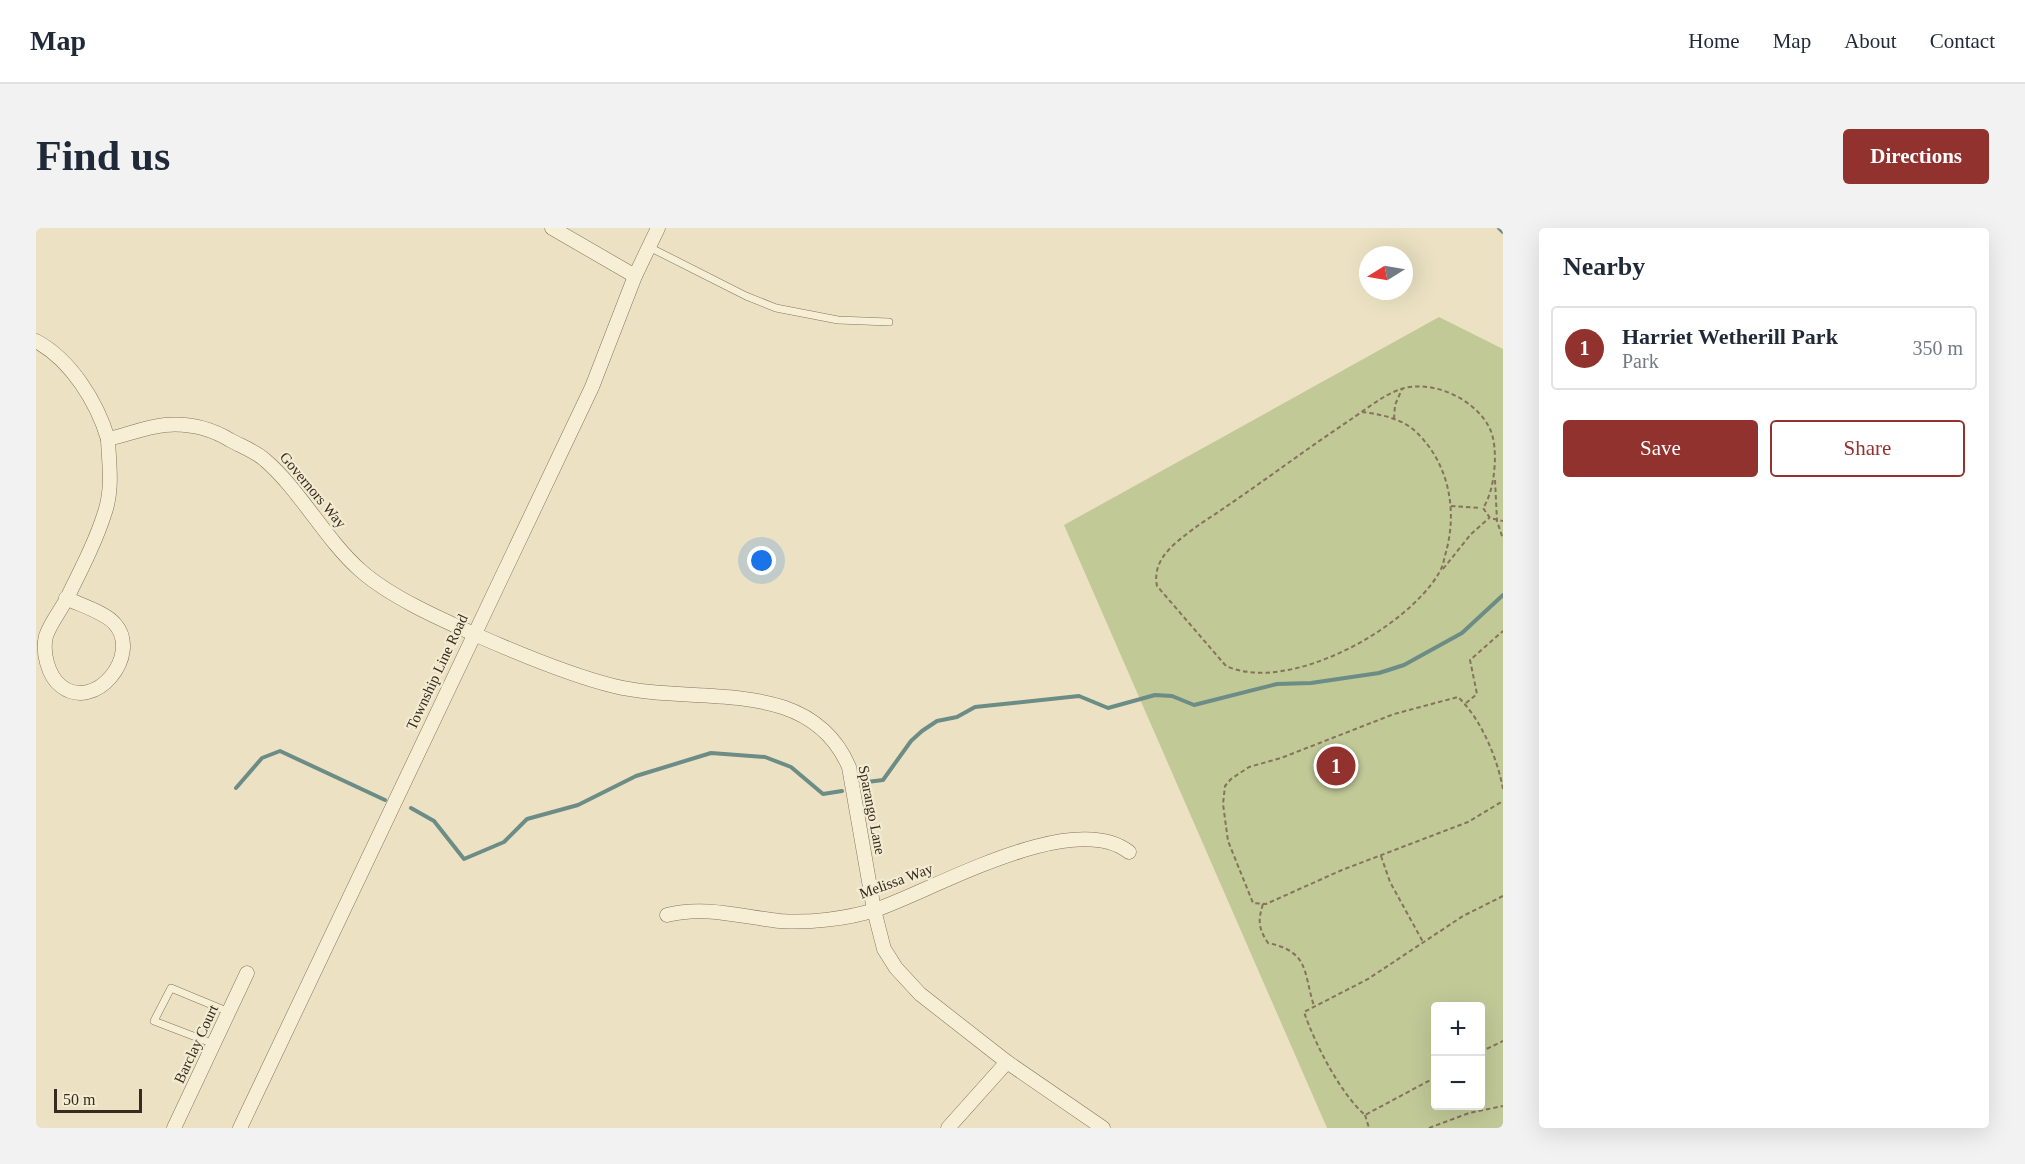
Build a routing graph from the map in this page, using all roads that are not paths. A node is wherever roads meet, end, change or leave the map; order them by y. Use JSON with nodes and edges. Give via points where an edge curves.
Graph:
{"nodes":[{"id":1,"x":552,"y":228,"type":"edge"},
{"id":2,"x":658,"y":228,"type":"edge"},
{"id":3,"x":649,"y":247,"type":"junction"},
{"id":4,"x":635,"y":276,"type":"junction"},
{"id":5,"x":889,"y":322,"type":"dead end"},
{"id":6,"x":36,"y":341,"type":"edge"},
{"id":7,"x":108,"y":439,"type":"junction"},
{"id":8,"x":66,"y":598,"type":"junction"},
{"id":9,"x":474,"y":634,"type":"junction"},
{"id":10,"x":1129,"y":852,"type":"dead end"},
{"id":11,"x":874,"y":910,"type":"junction"},
{"id":12,"x":667,"y":915,"type":"dead end"},
{"id":13,"x":247,"y":973,"type":"dead end"},
{"id":14,"x":229,"y":1012,"type":"junction"},
{"id":15,"x":213,"y":1044,"type":"junction"},
{"id":16,"x":1007,"y":1062,"type":"junction"},
{"id":17,"x":174,"y":1128,"type":"edge"},
{"id":18,"x":240,"y":1128,"type":"edge"},
{"id":19,"x":948,"y":1128,"type":"edge"},
{"id":20,"x":1103,"y":1128,"type":"edge"}],
"edges":[{"from":1,"to":4,"type":"street"},
{"from":2,"to":3,"type":"street","name":"Township Line Road"},
{"from":3,"to":4,"type":"street","name":"Township Line Road"},
{"from":3,"to":5,"type":"lane","via":[[776,308],[838,320]]},
{"from":4,"to":9,"type":"street","name":"Township Line Road","via":[[591,387]]},
{"from":6,"to":7,"type":"street","via":[[83,384]]},
{"from":7,"to":8,"type":"street","via":[[110,489],[105,512]]},
{"from":7,"to":9,"type":"street","name":"Governors Way","via":[[162,425],[197,426],[217,432],[265,460],[358,568],[377,584]]},
{"from":8,"to":8,"type":"street","via":[[46,635],[47,663],[62,687],[75,693],[88,692],[102,686],[121,660],[120,631],[113,622]]},
{"from":9,"to":11,"type":"street","name":"Sparango Lane","via":[[615,686],[770,702],[810,719],[824,729],[849,767]]},
{"from":9,"to":18,"type":"street","name":"Township Line Road"},
{"from":10,"to":11,"type":"street","name":"Melissa Way","via":[[1103,840],[1029,848]]},
{"from":11,"to":12,"type":"street","name":"Melissa Way","via":[[800,921],[700,910]]},
{"from":11,"to":16,"type":"street","name":"Sparango Lane","via":[[884,949],[896,968],[920,994]]},
{"from":13,"to":14,"type":"street","name":"Barclay Court"},
{"from":14,"to":15,"type":"street","name":"Barclay Court"},
{"from":14,"to":15,"type":"lane","via":[[171,988],[154,1020]]},
{"from":15,"to":17,"type":"street","name":"Barclay Court"},
{"from":16,"to":19,"type":"street"},
{"from":16,"to":20,"type":"street","name":"Sparango Lane"}]}
